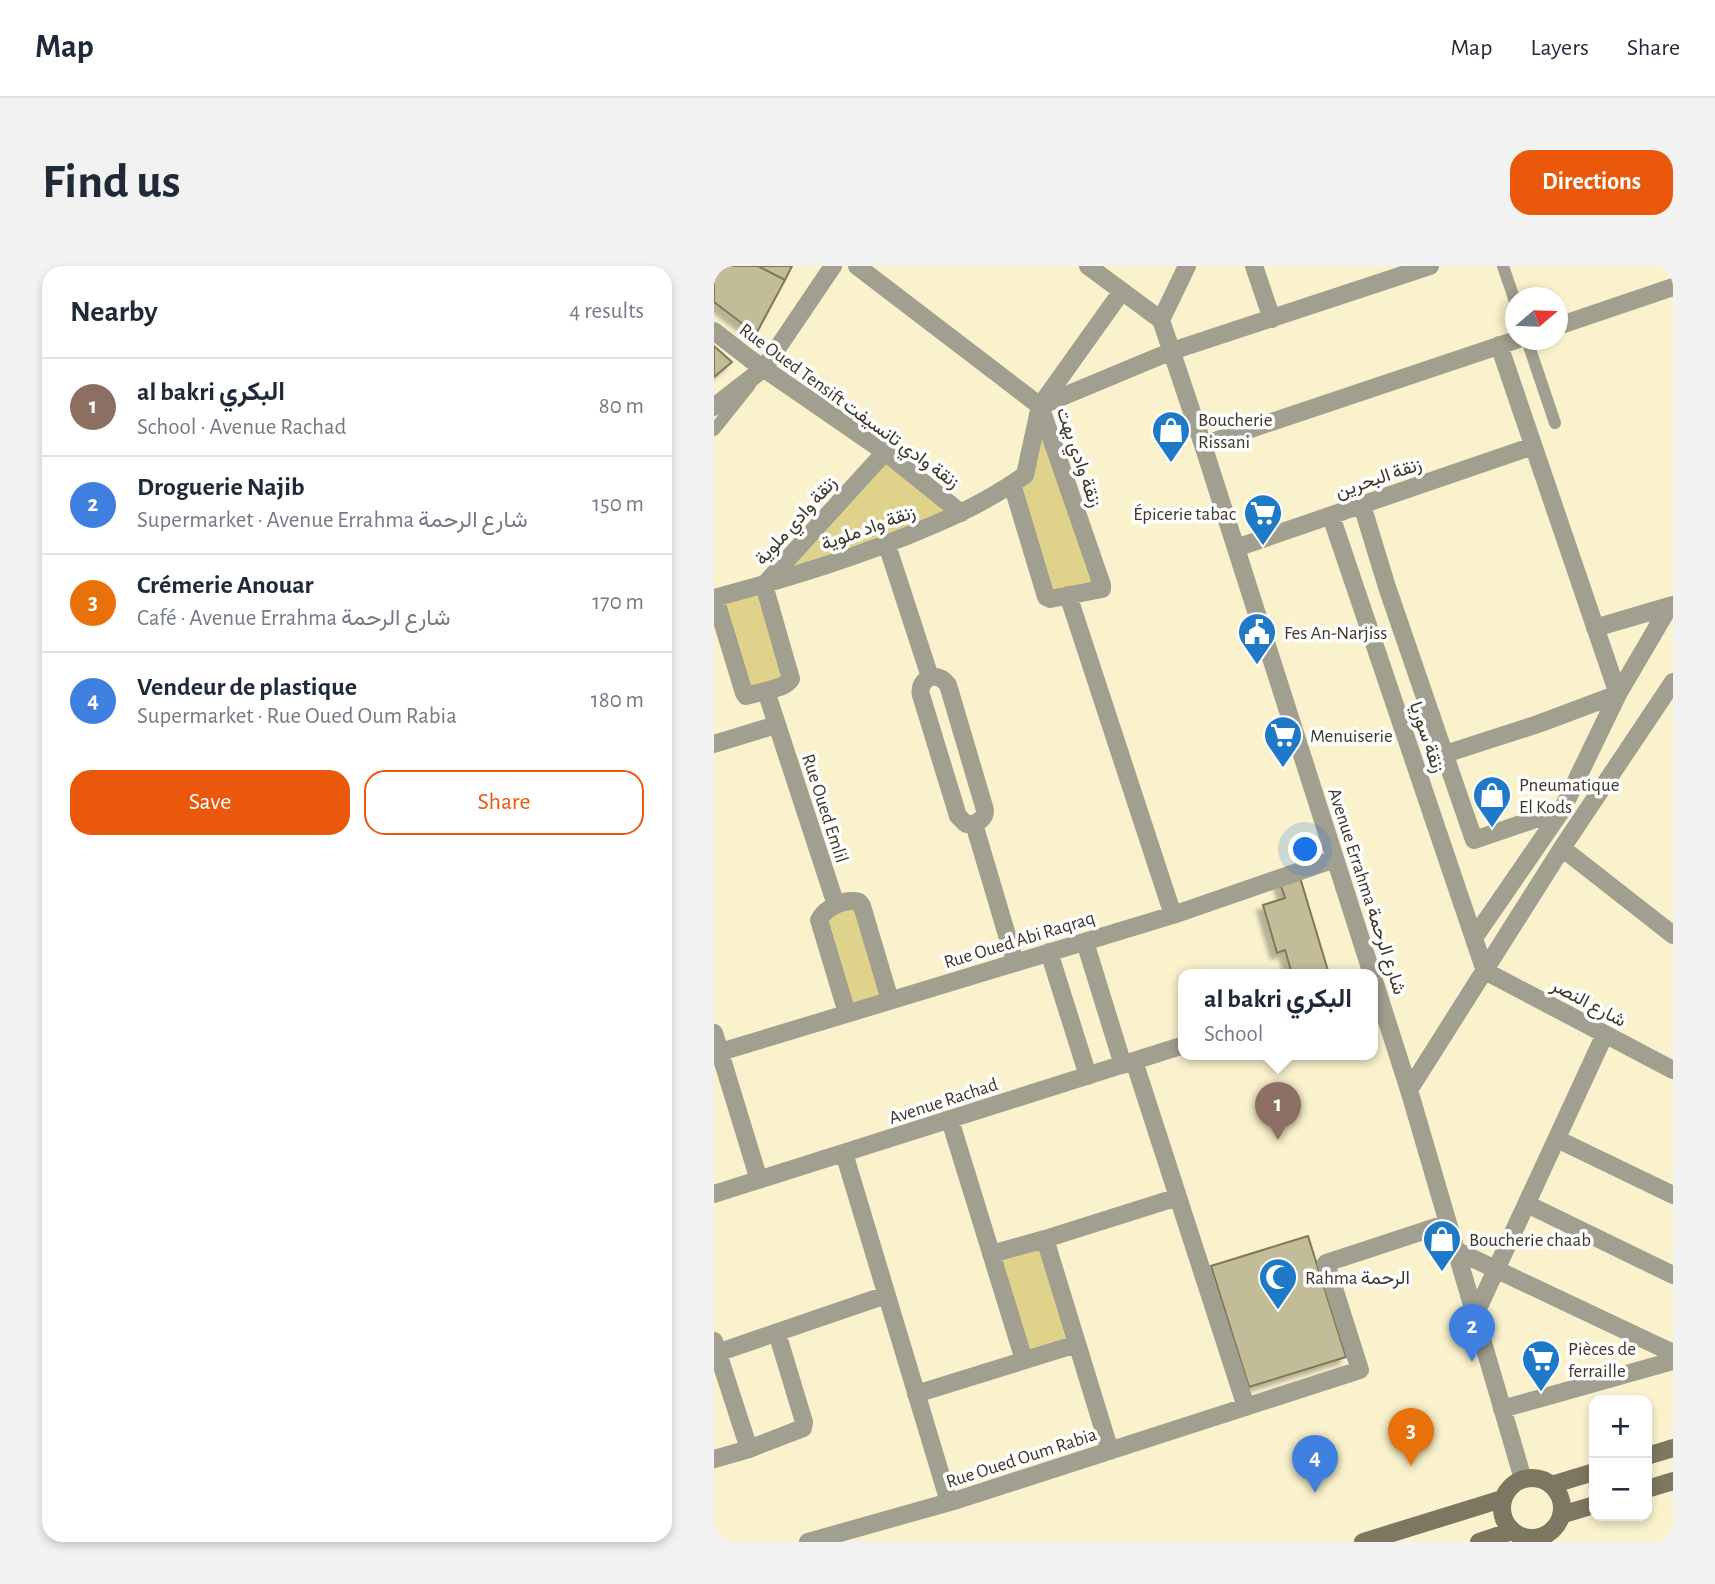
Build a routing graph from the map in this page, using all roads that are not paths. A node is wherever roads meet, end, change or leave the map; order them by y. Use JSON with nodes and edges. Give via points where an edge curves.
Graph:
{"nodes":[{"id":1,"x":833,"y":266,"type":"edge"},
{"id":2,"x":857,"y":266,"type":"edge"},
{"id":3,"x":1088,"y":266,"type":"edge"},
{"id":4,"x":1187,"y":266,"type":"edge"},
{"id":5,"x":1254,"y":266,"type":"edge"},
{"id":6,"x":1503,"y":266,"type":"edge"},
{"id":7,"x":1418,"y":268,"type":"edge"},
{"id":8,"x":1510,"y":287,"type":"edge"},
{"id":9,"x":1673,"y":287,"type":"edge"},
{"id":10,"x":1122,"y":291,"type":"junction"},
{"id":11,"x":1272,"y":318,"type":"junction"},
{"id":12,"x":1161,"y":320,"type":"junction"},
{"id":13,"x":1568,"y":323,"type":"edge"},
{"id":14,"x":714,"y":331,"type":"edge"},
{"id":15,"x":1505,"y":343,"type":"edge"},
{"id":16,"x":1509,"y":350,"type":"edge"},
{"id":17,"x":1530,"y":350,"type":"edge"},
{"id":18,"x":1172,"y":351,"type":"junction"},
{"id":19,"x":764,"y":368,"type":"junction"},
{"id":20,"x":1040,"y":406,"type":"junction"},
{"id":21,"x":714,"y":407,"type":"edge"},
{"id":22,"x":1555,"y":423,"type":"dead end"},
{"id":23,"x":714,"y":430,"type":"edge"},
{"id":24,"x":1203,"y":445,"type":"junction"},
{"id":25,"x":1533,"y":446,"type":"junction"},
{"id":26,"x":885,"y":452,"type":"junction"},
{"id":27,"x":1019,"y":478,"type":"junction"},
{"id":28,"x":1362,"y":505,"type":"junction"},
{"id":29,"x":961,"y":513,"type":"junction"},
{"id":30,"x":1331,"y":516,"type":"junction"},
{"id":31,"x":887,"y":545,"type":"junction"},
{"id":32,"x":1236,"y":548,"type":"junction"},
{"id":33,"x":764,"y":584,"type":"junction"},
{"id":34,"x":1068,"y":595,"type":"junction"},
{"id":35,"x":714,"y":598,"type":"edge"},
{"id":36,"x":1671,"y":606,"type":"edge"},
{"id":37,"x":1595,"y":628,"type":"junction"},
{"id":38,"x":930,"y":677,"type":"junction"},
{"id":39,"x":1673,"y":682,"type":"edge"},
{"id":40,"x":766,"y":691,"type":"junction"},
{"id":41,"x":1618,"y":695,"type":"junction"},
{"id":42,"x":776,"y":725,"type":"junction"},
{"id":43,"x":714,"y":744,"type":"edge"},
{"id":44,"x":1445,"y":754,"type":"junction"},
{"id":45,"x":1562,"y":810,"type":"junction"},
{"id":46,"x":974,"y":824,"type":"junction"},
{"id":47,"x":1562,"y":848,"type":"junction"},
{"id":48,"x":1335,"y":859,"type":"junction"},
{"id":49,"x":836,"y":905,"type":"junction"},
{"id":50,"x":1173,"y":915,"type":"junction"},
{"id":51,"x":1672,"y":932,"type":"edge"},
{"id":52,"x":1474,"y":938,"type":"junction"},
{"id":53,"x":1085,"y":942,"type":"junction"},
{"id":54,"x":1049,"y":952,"type":"junction"},
{"id":55,"x":1015,"y":962,"type":"junction"},
{"id":56,"x":1370,"y":969,"type":"edge"},
{"id":57,"x":1485,"y":971,"type":"junction"},
{"id":58,"x":1378,"y":993,"type":"edge"},
{"id":59,"x":890,"y":1000,"type":"junction"},
{"id":60,"x":847,"y":1013,"type":"junction"},
{"id":61,"x":714,"y":1032,"type":"edge"},
{"id":62,"x":1605,"y":1034,"type":"junction"},
{"id":63,"x":1178,"y":1047,"type":"edge"},
{"id":64,"x":717,"y":1053,"type":"edge"},
{"id":65,"x":1129,"y":1063,"type":"junction"},
{"id":66,"x":1673,"y":1070,"type":"edge"},
{"id":67,"x":1088,"y":1076,"type":"junction"},
{"id":68,"x":1409,"y":1090,"type":"junction"},
{"id":69,"x":950,"y":1120,"type":"junction"},
{"id":70,"x":1557,"y":1139,"type":"junction"},
{"id":71,"x":844,"y":1153,"type":"junction"},
{"id":72,"x":759,"y":1180,"type":"junction"},
{"id":73,"x":714,"y":1194,"type":"edge"},
{"id":74,"x":1673,"y":1195,"type":"edge"},
{"id":75,"x":1178,"y":1197,"type":"junction"},
{"id":76,"x":1527,"y":1204,"type":"junction"},
{"id":77,"x":1448,"y":1223,"type":"junction"},
{"id":78,"x":1045,"y":1239,"type":"junction"},
{"id":79,"x":1457,"y":1251,"type":"junction"},
{"id":80,"x":991,"y":1254,"type":"junction"},
{"id":81,"x":1497,"y":1269,"type":"junction"},
{"id":82,"x":1673,"y":1276,"type":"edge"},
{"id":83,"x":886,"y":1296,"type":"junction"},
{"id":84,"x":1475,"y":1315,"type":"junction"},
{"id":85,"x":777,"y":1333,"type":"junction"},
{"id":86,"x":1077,"y":1343,"type":"junction"},
{"id":87,"x":716,"y":1347,"type":"edge"},
{"id":88,"x":1673,"y":1353,"type":"edge"},
{"id":89,"x":1024,"y":1360,"type":"junction"},
{"id":90,"x":1673,"y":1361,"type":"edge"},
{"id":91,"x":916,"y":1394,"type":"junction"},
{"id":92,"x":1246,"y":1407,"type":"junction"},
{"id":93,"x":1502,"y":1409,"type":"junction"},
{"id":94,"x":1673,"y":1448,"type":"edge"},
{"id":95,"x":749,"y":1449,"type":"junction"},
{"id":96,"x":1110,"y":1451,"type":"junction"},
{"id":97,"x":1652,"y":1454,"type":"edge"},
{"id":98,"x":714,"y":1460,"type":"edge"},
{"id":99,"x":1589,"y":1474,"type":"edge"},
{"id":100,"x":1523,"y":1479,"type":"junction"},
{"id":101,"x":1673,"y":1481,"type":"edge"},
{"id":102,"x":1551,"y":1485,"type":"junction"},
{"id":103,"x":1652,"y":1487,"type":"edge"},
{"id":104,"x":1502,"y":1499,"type":"junction"},
{"id":105,"x":949,"y":1502,"type":"junction"},
{"id":106,"x":1589,"y":1507,"type":"edge"},
{"id":107,"x":1561,"y":1515,"type":"junction"},
{"id":108,"x":1512,"y":1531,"type":"junction"},
{"id":109,"x":1541,"y":1540,"type":"edge"},
{"id":110,"x":808,"y":1542,"type":"edge"},
{"id":111,"x":1363,"y":1542,"type":"edge"},
{"id":112,"x":1479,"y":1542,"type":"edge"}],
"edges":[{"from":1,"to":19,"type":"street"},
{"from":2,"to":20,"type":"street","name":"زنقة وادي بهت"},
{"from":3,"to":10,"type":"street"},
{"from":4,"to":12,"type":"street"},
{"from":5,"to":11,"type":"street"},
{"from":6,"to":8,"type":"lane"},
{"from":7,"to":11,"type":"street"},
{"from":9,"to":13,"type":"street"},
{"from":10,"to":12,"type":"street"},
{"from":10,"to":20,"type":"street"},
{"from":11,"to":18,"type":"street"},
{"from":12,"to":18,"type":"street","name":"Avenue Errahma شارع الرحمة"},
{"from":14,"to":19,"type":"street","name":"Rue Oued Tensift زنقة وادي تانسيفت"},
{"from":15,"to":24,"type":"street"},
{"from":16,"to":25,"type":"street"},
{"from":17,"to":22,"type":"lane"},
{"from":18,"to":20,"type":"street"},
{"from":18,"to":24,"type":"street","name":"Avenue Errahma شارع الرحمة"},
{"from":19,"to":21,"type":"street"},
{"from":19,"to":23,"type":"lane"},
{"from":19,"to":26,"type":"street","name":"Rue Oued Tensift زنقة وادي تانسيفت"},
{"from":20,"to":27,"type":"street"},
{"from":20,"to":34,"type":"street","name":"زنقة وادي بهت","via":[[1102,585],[1101,589]]},
{"from":24,"to":32,"type":"street","name":"Avenue Errahma شارع الرحمة"},
{"from":25,"to":28,"type":"street","name":"زنقة البحرين"},
{"from":25,"to":37,"type":"street"},
{"from":26,"to":29,"type":"street","name":"Rue Oued Tensift زنقة وادي تانسيفت"},
{"from":26,"to":33,"type":"street","name":"زنقة وادي ملوية"},
{"from":27,"to":29,"type":"street","name":"زنقة واد ملوية"},
{"from":27,"to":34,"type":"street","via":[[1046,597]]},
{"from":28,"to":30,"type":"street","name":"زنقة البحرين"},
{"from":28,"to":44,"type":"street","name":"زنقة سوريا"},
{"from":29,"to":31,"type":"street","name":"زنقة واد ملوية"},
{"from":30,"to":32,"type":"street","name":"زنقة البحرين"},
{"from":30,"to":52,"type":"street","name":"زنقة سوريا"},
{"from":31,"to":33,"type":"street","name":"زنقة واد ملوية"},
{"from":31,"to":38,"type":"street"},
{"from":32,"to":48,"type":"street","name":"Avenue Errahma شارع الرحمة"},
{"from":33,"to":35,"type":"street","name":"زنقة واد ملوية"},
{"from":33,"to":40,"type":"street","name":"زنقة وادي ملوية","via":[[791,679]]},
{"from":34,"to":50,"type":"street"},
{"from":35,"to":40,"type":"street","via":[[744,693]]},
{"from":36,"to":37,"type":"street"},
{"from":36,"to":41,"type":"street"},
{"from":37,"to":41,"type":"street"},
{"from":38,"to":46,"type":"street","via":[[922,685],[921,695],[958,816],[966,824]]},
{"from":38,"to":46,"type":"street","via":[[946,681],[952,697],[985,810]]},
{"from":39,"to":47,"type":"street"},
{"from":40,"to":42,"type":"street","name":"Rue Oued Emlil"},
{"from":41,"to":44,"type":"street"},
{"from":41,"to":45,"type":"street"},
{"from":42,"to":43,"type":"street"},
{"from":42,"to":49,"type":"street","name":"Rue Oued Emlil"},
{"from":44,"to":45,"type":"street","name":"زنقة سوريا","via":[[1474,840]]},
{"from":45,"to":52,"type":"street"},
{"from":46,"to":55,"type":"street"},
{"from":47,"to":51,"type":"street"},
{"from":47,"to":57,"type":"street"},
{"from":48,"to":50,"type":"street","name":"Rue Oued Abi Raqraq"},
{"from":48,"to":56,"type":"street","name":"Avenue Errahma شارع الرحمة"},
{"from":49,"to":59,"type":"street","via":[[854,901],[862,906]]},
{"from":49,"to":60,"type":"street","via":[[820,920]]},
{"from":50,"to":53,"type":"street","name":"Rue Oued Abi Raqraq"},
{"from":52,"to":57,"type":"street","name":"زنقة سوريا"},
{"from":53,"to":54,"type":"street","name":"Rue Oued Abi Raqraq"},
{"from":53,"to":65,"type":"street"},
{"from":54,"to":55,"type":"street","name":"Rue Oued Abi Raqraq"},
{"from":54,"to":67,"type":"street"},
{"from":55,"to":59,"type":"street","name":"Rue Oued Abi Raqraq"},
{"from":57,"to":62,"type":"street","name":"شارع النصر"},
{"from":57,"to":68,"type":"street"},
{"from":58,"to":68,"type":"street","name":"Avenue Errahma شارع الرحمة"},
{"from":59,"to":60,"type":"street","name":"Rue Oued Abi Raqraq"},
{"from":60,"to":64,"type":"street","name":"Rue Oued Abi Raqraq"},
{"from":61,"to":64,"type":"street"},
{"from":62,"to":66,"type":"street","name":"شارع النصر"},
{"from":62,"to":70,"type":"street"},
{"from":63,"to":65,"type":"street","name":"Avenue Rachad"},
{"from":64,"to":72,"type":"street"},
{"from":65,"to":67,"type":"street","name":"Avenue Rachad"},
{"from":65,"to":75,"type":"street"},
{"from":67,"to":69,"type":"street","name":"Avenue Rachad"},
{"from":68,"to":77,"type":"street","name":"Avenue Errahma شارع الرحمة"},
{"from":69,"to":71,"type":"street","name":"Avenue Rachad"},
{"from":69,"to":80,"type":"street"},
{"from":70,"to":74,"type":"street"},
{"from":70,"to":76,"type":"street"},
{"from":71,"to":72,"type":"street","name":"Avenue Rachad"},
{"from":71,"to":83,"type":"street"},
{"from":72,"to":73,"type":"street","name":"Avenue Rachad"},
{"from":75,"to":78,"type":"street"},
{"from":75,"to":92,"type":"street"},
{"from":76,"to":81,"type":"street"},
{"from":76,"to":82,"type":"street"},
{"from":77,"to":79,"type":"street","name":"Avenue Errahma شارع الرحمة"},
{"from":77,"to":92,"type":"street","name":"Rue Oued Oum Rabia","via":[[1326,1263],[1360,1370]]},
{"from":78,"to":80,"type":"street"},
{"from":78,"to":86,"type":"street"},
{"from":79,"to":81,"type":"street"},
{"from":79,"to":84,"type":"street","name":"Avenue Errahma شارع الرحمة"},
{"from":80,"to":89,"type":"street"},
{"from":81,"to":84,"type":"street"},
{"from":81,"to":88,"type":"street"},
{"from":83,"to":85,"type":"street"},
{"from":83,"to":91,"type":"street"},
{"from":84,"to":93,"type":"street","name":"Avenue Errahma شارع الرحمة"},
{"from":85,"to":87,"type":"street"},
{"from":85,"to":95,"type":"street","via":[[804,1425]]},
{"from":86,"to":89,"type":"street"},
{"from":86,"to":96,"type":"street"},
{"from":87,"to":95,"type":"street"},
{"from":89,"to":91,"type":"street"},
{"from":90,"to":93,"type":"street"},
{"from":91,"to":105,"type":"street"},
{"from":92,"to":96,"type":"street","name":"Rue Oued Oum Rabia"},
{"from":93,"to":100,"type":"street","name":"Avenue Errahma شارع الرحمة"},
{"from":94,"to":97,"type":"street"},
{"from":95,"to":98,"type":"street"},
{"from":96,"to":105,"type":"street","name":"Rue Oued Oum Rabia"},
{"from":99,"to":102,"type":"street"},
{"from":100,"to":102,"type":"street","via":[[1541,1479]]},
{"from":100,"to":104,"type":"street","via":[[1508,1488]]},
{"from":101,"to":103,"type":"street"},
{"from":102,"to":107,"type":"street","via":[[1561,1499]]},
{"from":104,"to":108,"type":"street","via":[[1503,1517]]},
{"from":104,"to":111,"type":"street"},
{"from":105,"to":110,"type":"street","name":"Rue Oued Oum Rabia"},
{"from":106,"to":107,"type":"street"},
{"from":107,"to":109,"type":"street"},
{"from":108,"to":109,"type":"street"},
{"from":108,"to":112,"type":"street"}]}
